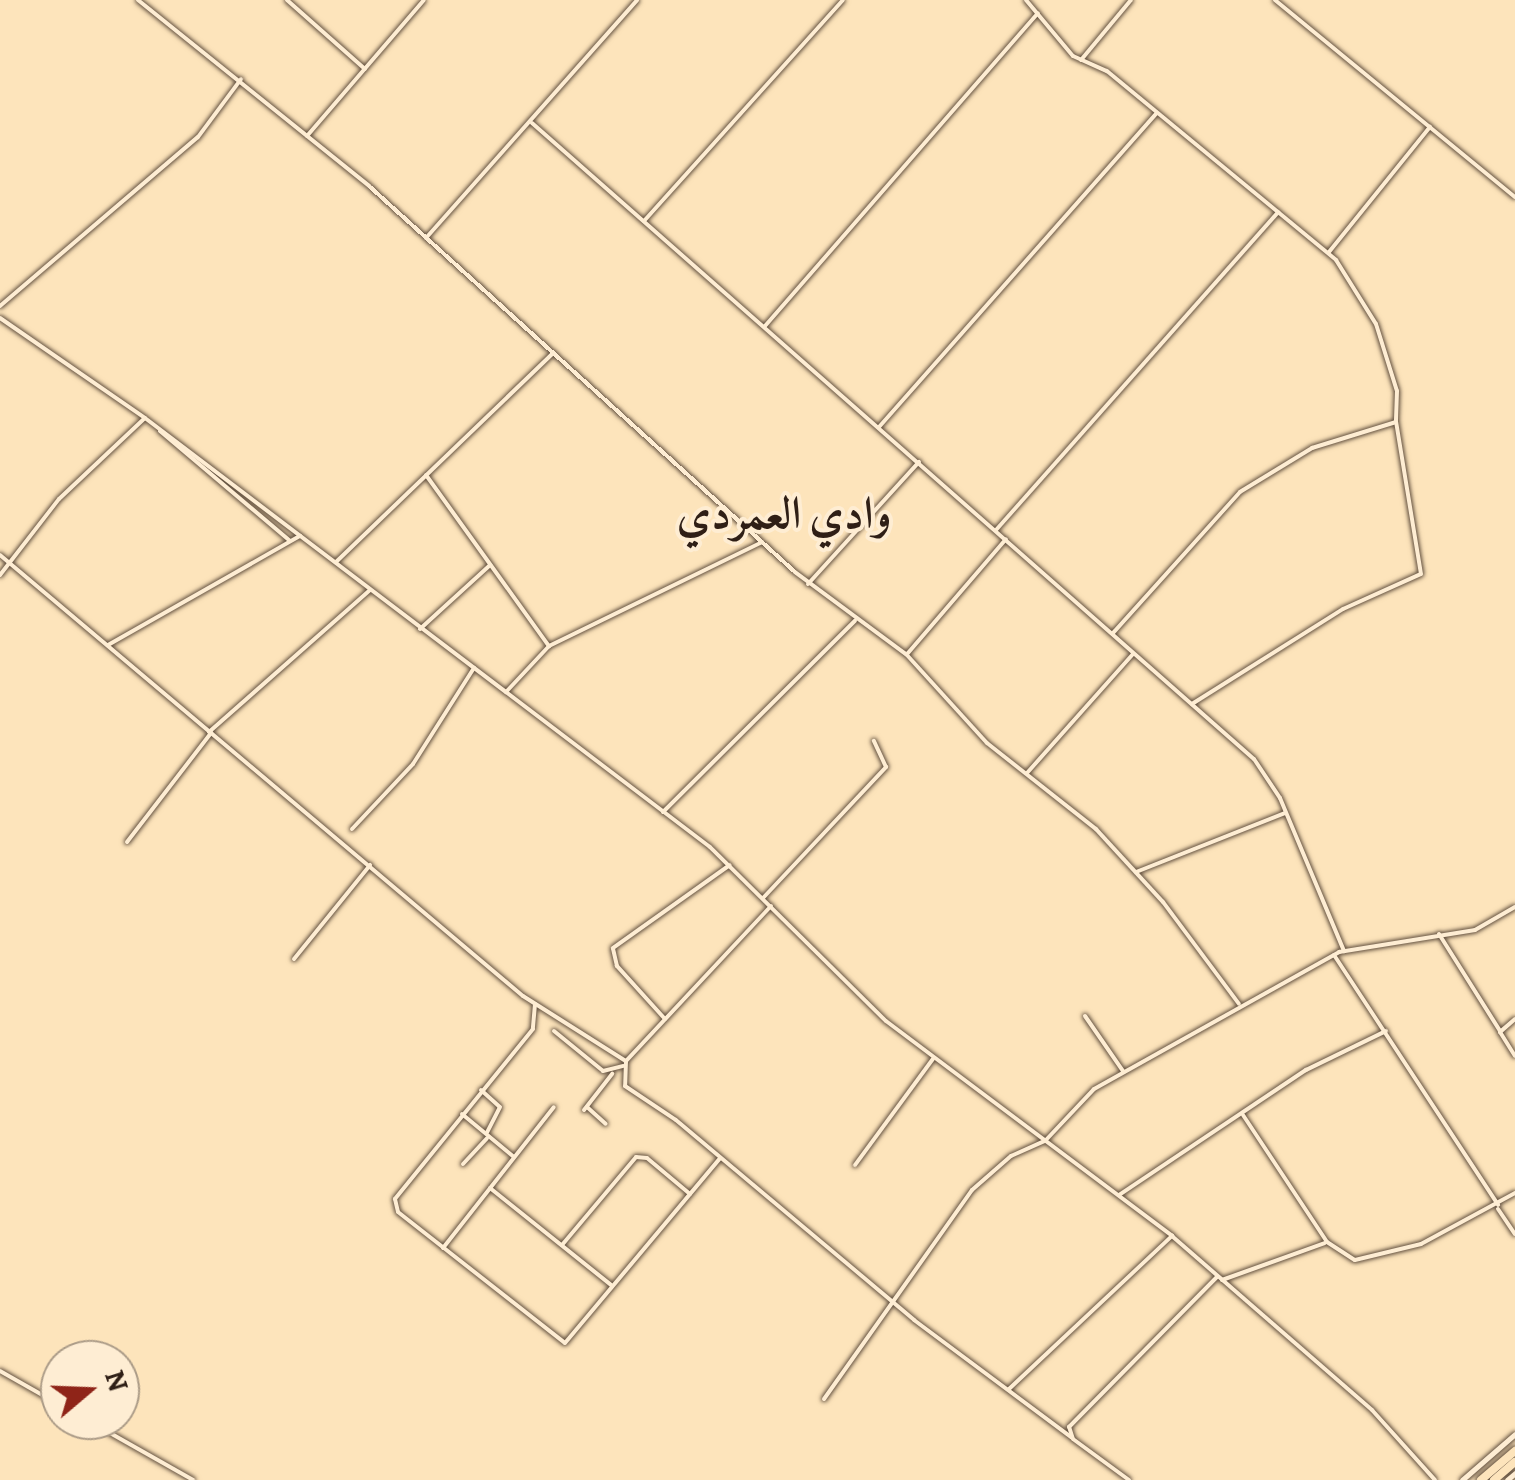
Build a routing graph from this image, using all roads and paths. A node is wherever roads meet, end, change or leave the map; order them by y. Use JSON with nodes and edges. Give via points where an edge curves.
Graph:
{"nodes":[{"id":1,"x":138,"y":0,"type":"edge"},
{"id":2,"x":287,"y":0,"type":"edge"},
{"id":3,"x":424,"y":0,"type":"edge"},
{"id":4,"x":637,"y":0,"type":"edge"},
{"id":5,"x":843,"y":0,"type":"edge"},
{"id":6,"x":1026,"y":0,"type":"edge"},
{"id":7,"x":1132,"y":0,"type":"edge"},
{"id":8,"x":1275,"y":0,"type":"edge"},
{"id":9,"x":1294,"y":0,"type":"edge"},
{"id":10,"x":1286,"y":9,"type":"junction"},
{"id":11,"x":1038,"y":13,"type":"junction"},
{"id":12,"x":1080,"y":60,"type":"junction"},
{"id":13,"x":365,"y":69,"type":"junction"},
{"id":14,"x":241,"y":78,"type":"junction"},
{"id":15,"x":1158,"y":112,"type":"junction"},
{"id":16,"x":532,"y":123,"type":"junction"},
{"id":17,"x":1430,"y":127,"type":"junction"},
{"id":18,"x":306,"y":136,"type":"junction"},
{"id":19,"x":1515,"y":198,"type":"edge"},
{"id":20,"x":1278,"y":211,"type":"junction"},
{"id":21,"x":644,"y":221,"type":"junction"},
{"id":22,"x":426,"y":238,"type":"junction"},
{"id":23,"x":1329,"y":253,"type":"junction"},
{"id":24,"x":0,"y":306,"type":"edge"},
{"id":25,"x":0,"y":318,"type":"edge"},
{"id":26,"x":764,"y":326,"type":"junction"},
{"id":27,"x":552,"y":354,"type":"junction"},
{"id":28,"x":145,"y":418,"type":"junction"},
{"id":29,"x":1396,"y":422,"type":"junction"},
{"id":30,"x":878,"y":427,"type":"junction"},
{"id":31,"x":919,"y":462,"type":"junction"},
{"id":32,"x":426,"y":474,"type":"junction"},
{"id":33,"x":996,"y":530,"type":"junction"},
{"id":34,"x":300,"y":536,"type":"junction"},
{"id":35,"x":1006,"y":539,"type":"junction"},
{"id":36,"x":290,"y":541,"type":"junction"},
{"id":37,"x":763,"y":542,"type":"junction"},
{"id":38,"x":0,"y":555,"type":"edge"},
{"id":39,"x":9,"y":562,"type":"junction"},
{"id":40,"x":336,"y":563,"type":"junction"},
{"id":41,"x":490,"y":564,"type":"junction"},
{"id":42,"x":0,"y":575,"type":"edge"},
{"id":43,"x":808,"y":584,"type":"junction"},
{"id":44,"x":370,"y":590,"type":"junction"},
{"id":45,"x":856,"y":620,"type":"junction"},
{"id":46,"x":420,"y":629,"type":"junction"},
{"id":47,"x":1113,"y":633,"type":"junction"},
{"id":48,"x":108,"y":644,"type":"junction"},
{"id":49,"x":549,"y":646,"type":"junction"},
{"id":50,"x":906,"y":654,"type":"junction"},
{"id":51,"x":1133,"y":654,"type":"junction"},
{"id":52,"x":474,"y":668,"type":"junction"},
{"id":53,"x":506,"y":692,"type":"junction"},
{"id":54,"x":1192,"y":704,"type":"junction"},
{"id":55,"x":210,"y":732,"type":"junction"},
{"id":56,"x":874,"y":741,"type":"dead end"},
{"id":57,"x":414,"y":746,"type":"dead end"},
{"id":58,"x":421,"y":752,"type":"junction"},
{"id":59,"x":1026,"y":773,"type":"junction"},
{"id":60,"x":663,"y":812,"type":"junction"},
{"id":61,"x":1287,"y":812,"type":"junction"},
{"id":62,"x":352,"y":829,"type":"dead end"},
{"id":63,"x":127,"y":842,"type":"dead end"},
{"id":64,"x":370,"y":865,"type":"junction"},
{"id":65,"x":730,"y":865,"type":"junction"},
{"id":66,"x":1136,"y":872,"type":"junction"},
{"id":67,"x":763,"y":898,"type":"junction"},
{"id":68,"x":771,"y":906,"type":"junction"},
{"id":69,"x":1515,"y":907,"type":"edge"},
{"id":70,"x":1439,"y":934,"type":"junction"},
{"id":71,"x":1344,"y":951,"type":"junction"},
{"id":72,"x":1334,"y":955,"type":"junction"},
{"id":73,"x":294,"y":958,"type":"dead end"},
{"id":74,"x":535,"y":1004,"type":"junction"},
{"id":75,"x":1239,"y":1004,"type":"junction"},
{"id":76,"x":1085,"y":1016,"type":"dead end"},
{"id":77,"x":666,"y":1019,"type":"junction"},
{"id":78,"x":1515,"y":1019,"type":"edge"},
{"id":79,"x":554,"y":1031,"type":"dead end"},
{"id":80,"x":1386,"y":1031,"type":"junction"},
{"id":81,"x":1500,"y":1031,"type":"junction"},
{"id":82,"x":592,"y":1039,"type":"junction"},
{"id":83,"x":579,"y":1051,"type":"junction"},
{"id":84,"x":1515,"y":1056,"type":"edge"},
{"id":85,"x":933,"y":1059,"type":"junction"},
{"id":86,"x":624,"y":1064,"type":"junction"},
{"id":87,"x":1122,"y":1070,"type":"junction"},
{"id":88,"x":612,"y":1073,"type":"junction"},
{"id":89,"x":481,"y":1090,"type":"junction"},
{"id":90,"x":554,"y":1107,"type":"dead end"},
{"id":91,"x":462,"y":1114,"type":"junction"},
{"id":92,"x":1243,"y":1114,"type":"junction"},
{"id":93,"x":606,"y":1124,"type":"dead end"},
{"id":94,"x":487,"y":1135,"type":"junction"},
{"id":95,"x":1048,"y":1137,"type":"junction"},
{"id":96,"x":514,"y":1157,"type":"junction"},
{"id":97,"x":720,"y":1157,"type":"junction"},
{"id":98,"x":463,"y":1164,"type":"dead end"},
{"id":99,"x":854,"y":1165,"type":"dead end"},
{"id":100,"x":490,"y":1188,"type":"junction"},
{"id":101,"x":1515,"y":1193,"type":"edge"},
{"id":102,"x":690,"y":1194,"type":"junction"},
{"id":103,"x":1119,"y":1195,"type":"junction"},
{"id":104,"x":1498,"y":1206,"type":"junction"},
{"id":105,"x":1515,"y":1234,"type":"edge"},
{"id":106,"x":1172,"y":1236,"type":"junction"},
{"id":107,"x":1327,"y":1242,"type":"junction"},
{"id":108,"x":562,"y":1245,"type":"junction"},
{"id":109,"x":443,"y":1248,"type":"junction"},
{"id":110,"x":1220,"y":1279,"type":"junction"},
{"id":111,"x":613,"y":1287,"type":"junction"},
{"id":112,"x":894,"y":1303,"type":"junction"},
{"id":113,"x":0,"y":1371,"type":"edge"},
{"id":114,"x":1009,"y":1389,"type":"junction"},
{"id":115,"x":40,"y":1394,"type":"edge"},
{"id":116,"x":824,"y":1399,"type":"dead end"},
{"id":117,"x":1515,"y":1434,"type":"edge"},
{"id":118,"x":1071,"y":1436,"type":"junction"},
{"id":119,"x":122,"y":1440,"type":"edge"},
{"id":120,"x":1515,"y":1451,"type":"edge"},
{"id":121,"x":1515,"y":1462,"type":"edge"},
{"id":122,"x":1515,"y":1473,"type":"edge"},
{"id":123,"x":193,"y":1480,"type":"edge"},
{"id":124,"x":1129,"y":1480,"type":"edge"},
{"id":125,"x":1435,"y":1480,"type":"edge"},
{"id":126,"x":1462,"y":1480,"type":"edge"},
{"id":127,"x":1481,"y":1480,"type":"edge"},
{"id":128,"x":1494,"y":1480,"type":"edge"},
{"id":129,"x":1507,"y":1480,"type":"edge"}],
"edges":[{"from":1,"to":14,"type":"street"},
{"from":2,"to":13,"type":"street"},
{"from":3,"to":13,"type":"street"},
{"from":4,"to":16,"type":"street"},
{"from":5,"to":21,"type":"street"},
{"from":6,"to":11,"type":"street"},
{"from":7,"to":12,"type":"street"},
{"from":8,"to":10,"type":"street"},
{"from":9,"to":10,"type":"street"},
{"from":10,"to":17,"type":"street"},
{"from":11,"to":12,"type":"street"},
{"from":11,"to":26,"type":"street"},
{"from":12,"to":15,"type":"street","via":[[1102,68]]},
{"from":13,"to":18,"type":"street"},
{"from":14,"to":18,"type":"street"},
{"from":14,"to":24,"type":"street","via":[[198,138]]},
{"from":15,"to":20,"type":"street"},
{"from":15,"to":30,"type":"street"},
{"from":16,"to":21,"type":"street"},
{"from":16,"to":22,"type":"street"},
{"from":17,"to":19,"type":"street"},
{"from":17,"to":23,"type":"street"},
{"from":18,"to":22,"type":"street"},
{"from":20,"to":23,"type":"street"},
{"from":20,"to":33,"type":"street"},
{"from":21,"to":26,"type":"street"},
{"from":22,"to":27,"type":"street"},
{"from":23,"to":29,"type":"street","via":[[1384,342],[1397,391]]},
{"from":25,"to":28,"type":"street"},
{"from":26,"to":30,"type":"street"},
{"from":27,"to":32,"type":"street"},
{"from":27,"to":37,"type":"street"},
{"from":28,"to":34,"type":"street"},
{"from":28,"to":36,"type":"street"},
{"from":28,"to":39,"type":"street","via":[[59,499]]},
{"from":29,"to":47,"type":"street","via":[[1312,448],[1252,482]]},
{"from":29,"to":54,"type":"street","via":[[1421,574],[1343,609]]},
{"from":30,"to":31,"type":"street"},
{"from":31,"to":33,"type":"street"},
{"from":31,"to":43,"type":"street"},
{"from":32,"to":40,"type":"street"},
{"from":32,"to":41,"type":"street"},
{"from":33,"to":35,"type":"street"},
{"from":34,"to":36,"type":"street"},
{"from":34,"to":40,"type":"street"},
{"from":35,"to":47,"type":"street"},
{"from":35,"to":50,"type":"street"},
{"from":36,"to":48,"type":"street"},
{"from":37,"to":43,"type":"street"},
{"from":37,"to":49,"type":"street"},
{"from":38,"to":39,"type":"street"},
{"from":39,"to":42,"type":"street"},
{"from":39,"to":48,"type":"street"},
{"from":40,"to":44,"type":"street"},
{"from":41,"to":46,"type":"street"},
{"from":41,"to":49,"type":"street"},
{"from":43,"to":45,"type":"street"},
{"from":44,"to":46,"type":"street"},
{"from":44,"to":55,"type":"street"},
{"from":45,"to":50,"type":"street"},
{"from":45,"to":60,"type":"street"},
{"from":46,"to":52,"type":"street"},
{"from":47,"to":51,"type":"street"},
{"from":48,"to":55,"type":"street"},
{"from":49,"to":53,"type":"street"},
{"from":50,"to":59,"type":"street","via":[[976,732]]},
{"from":51,"to":54,"type":"street"},
{"from":51,"to":59,"type":"street"},
{"from":52,"to":53,"type":"street"},
{"from":52,"to":58,"type":"street"},
{"from":53,"to":60,"type":"street"},
{"from":54,"to":61,"type":"street","via":[[1264,771]]},
{"from":55,"to":63,"type":"street"},
{"from":55,"to":64,"type":"street"},
{"from":56,"to":67,"type":"street","via":[[886,767]]},
{"from":57,"to":58,"type":"street"},
{"from":58,"to":62,"type":"street"},
{"from":59,"to":66,"type":"street"},
{"from":60,"to":65,"type":"street"},
{"from":61,"to":66,"type":"street"},
{"from":61,"to":71,"type":"street"},
{"from":64,"to":73,"type":"street"},
{"from":64,"to":74,"type":"street"},
{"from":65,"to":67,"type":"street"},
{"from":65,"to":77,"type":"street","via":[[612,948],[617,966]]},
{"from":66,"to":75,"type":"street"},
{"from":67,"to":68,"type":"street"},
{"from":68,"to":77,"type":"street"},
{"from":68,"to":85,"type":"street"},
{"from":69,"to":70,"type":"street","via":[[1482,927]]},
{"from":70,"to":71,"type":"street"},
{"from":70,"to":81,"type":"street"},
{"from":71,"to":72,"type":"street"},
{"from":72,"to":75,"type":"street"},
{"from":72,"to":80,"type":"street"},
{"from":74,"to":82,"type":"street"},
{"from":74,"to":89,"type":"street","via":[[536,1025]]},
{"from":75,"to":87,"type":"street"},
{"from":76,"to":87,"type":"street"},
{"from":77,"to":86,"type":"street"},
{"from":78,"to":81,"type":"street"},
{"from":79,"to":83,"type":"street"},
{"from":80,"to":92,"type":"street","via":[[1306,1070]]},
{"from":80,"to":104,"type":"street"},
{"from":81,"to":84,"type":"street"},
{"from":82,"to":83,"type":"street"},
{"from":82,"to":86,"type":"street"},
{"from":83,"to":88,"type":"street"},
{"from":85,"to":95,"type":"street"},
{"from":85,"to":99,"type":"street"},
{"from":86,"to":88,"type":"street"},
{"from":86,"to":97,"type":"street","via":[[629,1089]]},
{"from":87,"to":95,"type":"street","via":[[1077,1102]]},
{"from":88,"to":93,"type":"street","via":[[585,1108]]},
{"from":89,"to":91,"type":"street"},
{"from":89,"to":94,"type":"street","via":[[500,1106]]},
{"from":90,"to":96,"type":"street"},
{"from":91,"to":94,"type":"street"},
{"from":91,"to":109,"type":"street","via":[[394,1202]]},
{"from":92,"to":103,"type":"street"},
{"from":92,"to":107,"type":"street"},
{"from":94,"to":96,"type":"street"},
{"from":94,"to":98,"type":"street"},
{"from":95,"to":103,"type":"street"},
{"from":95,"to":112,"type":"street","via":[[1011,1156],[972,1190]]},
{"from":96,"to":100,"type":"street"},
{"from":97,"to":102,"type":"street"},
{"from":97,"to":112,"type":"street"},
{"from":100,"to":108,"type":"street"},
{"from":100,"to":109,"type":"street"},
{"from":101,"to":104,"type":"street"},
{"from":102,"to":108,"type":"street","via":[[647,1158],[636,1157]]},
{"from":102,"to":111,"type":"street"},
{"from":103,"to":106,"type":"street"},
{"from":104,"to":105,"type":"street"},
{"from":104,"to":107,"type":"street","via":[[1372,1261],[1347,1258]]},
{"from":106,"to":110,"type":"street"},
{"from":106,"to":114,"type":"street"},
{"from":107,"to":110,"type":"street"},
{"from":108,"to":111,"type":"street"},
{"from":109,"to":111,"type":"street","via":[[563,1343]]},
{"from":110,"to":118,"type":"street","via":[[1071,1424]]},
{"from":110,"to":125,"type":"street","via":[[1372,1410]]},
{"from":112,"to":114,"type":"street"},
{"from":112,"to":116,"type":"street"},
{"from":113,"to":115,"type":"street"},
{"from":114,"to":118,"type":"street"},
{"from":117,"to":126,"type":"street"},
{"from":118,"to":124,"type":"street"},
{"from":119,"to":123,"type":"street"},
{"from":120,"to":127,"type":"main road"},
{"from":121,"to":128,"type":"main road"},
{"from":122,"to":129,"type":"street"}]}
